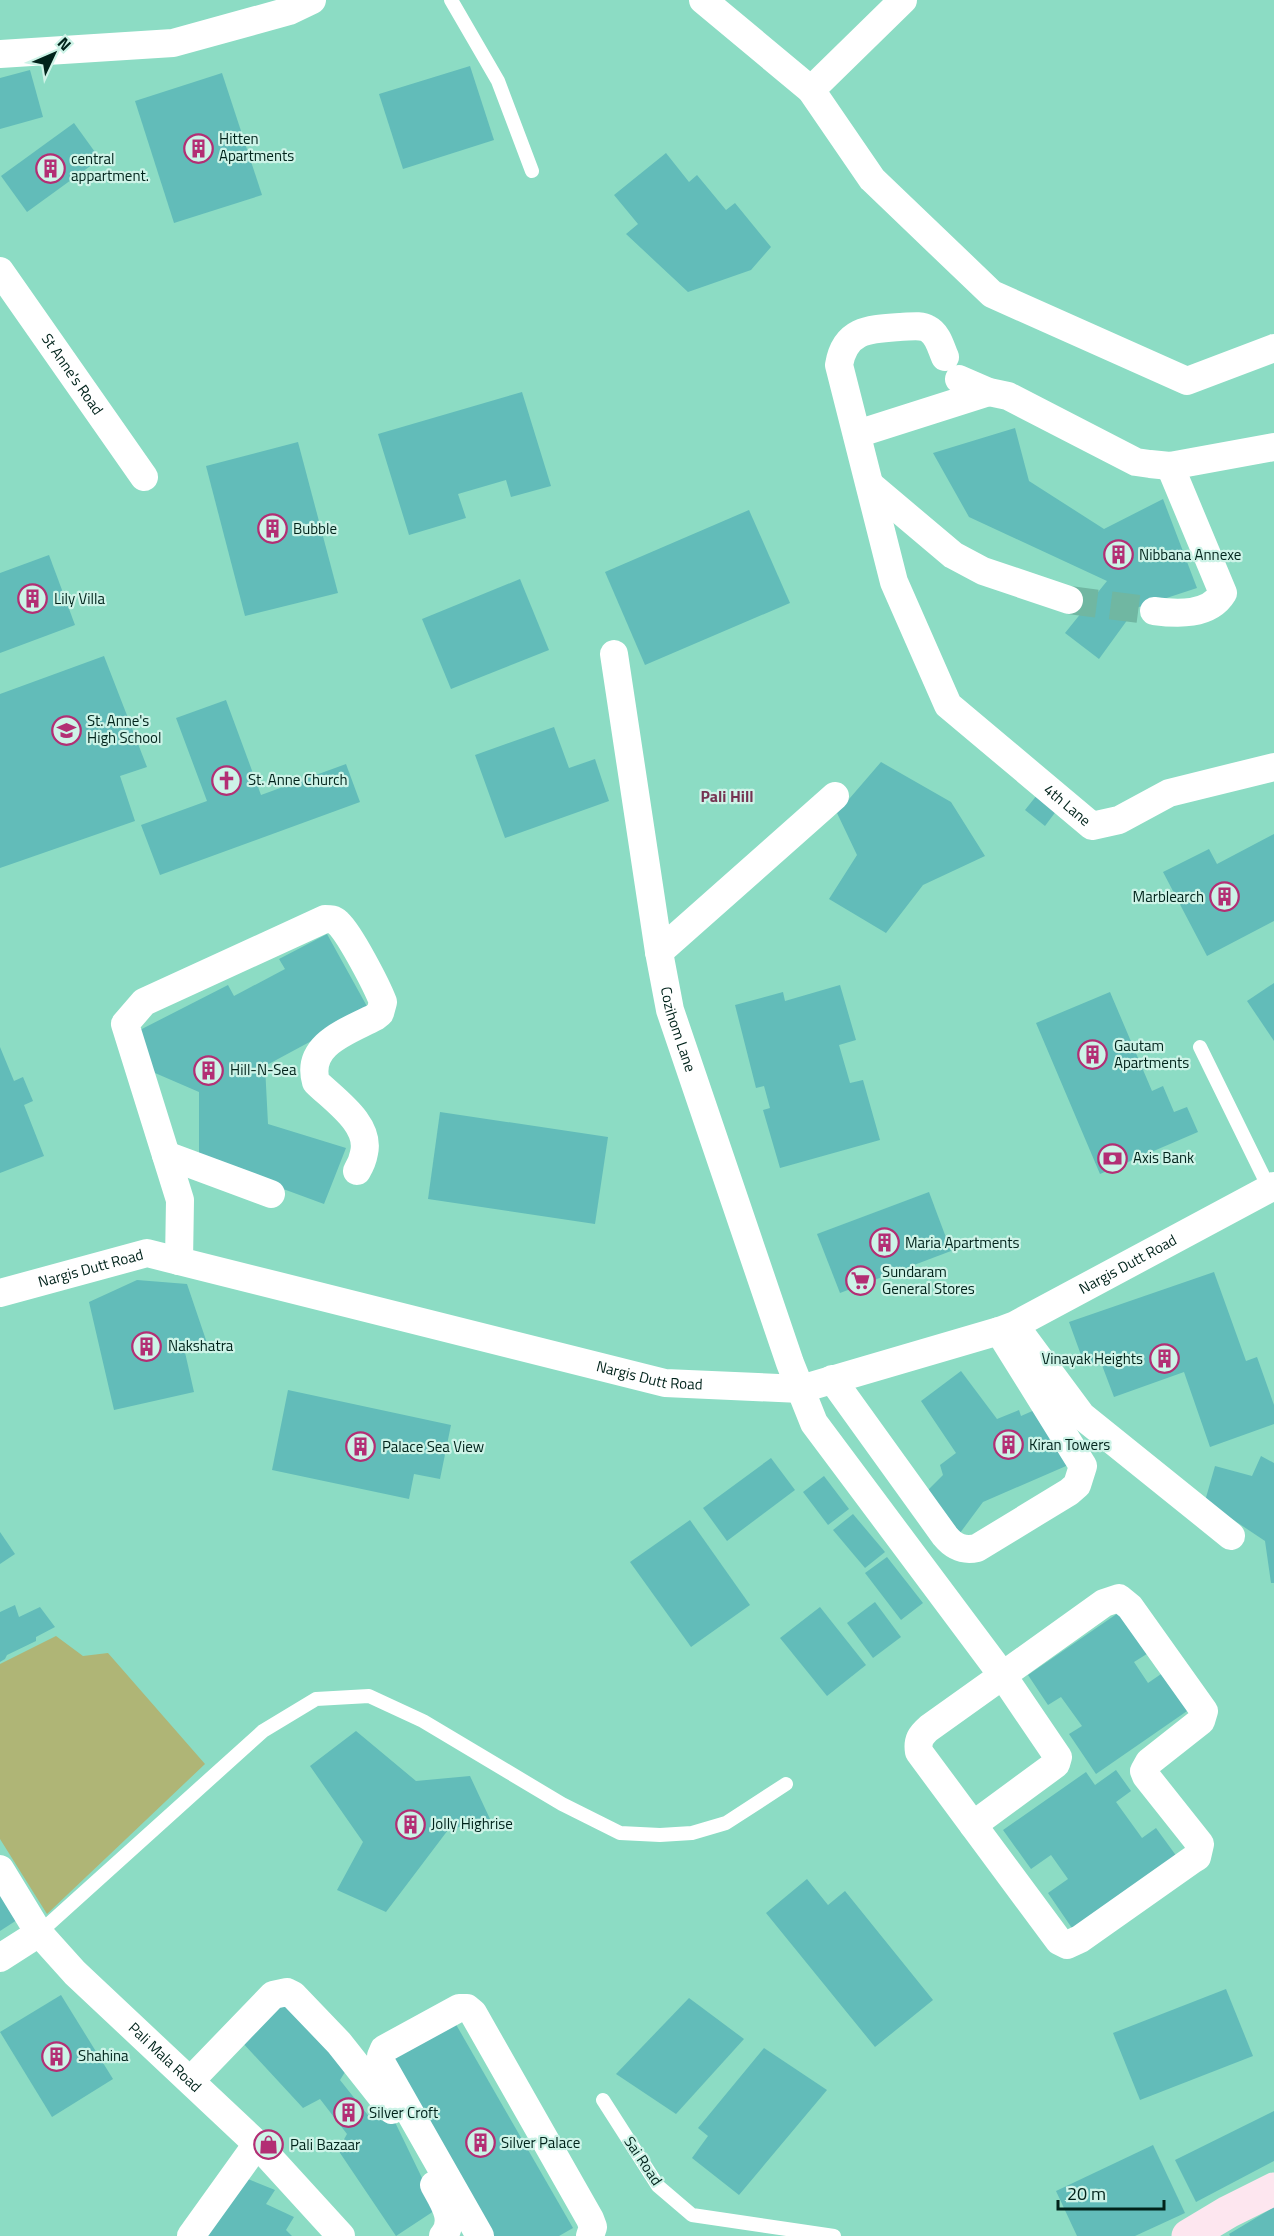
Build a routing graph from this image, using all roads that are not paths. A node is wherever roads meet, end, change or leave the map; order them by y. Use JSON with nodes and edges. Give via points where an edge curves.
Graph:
{"nodes":[{"id":1,"x":312,"y":0,"type":"edge"},
{"id":2,"x":451,"y":0,"type":"edge"},
{"id":3,"x":703,"y":0,"type":"edge"},
{"id":4,"x":903,"y":0,"type":"edge"},
{"id":5,"x":0,"y":54,"type":"edge"},
{"id":6,"x":811,"y":90,"type":"junction"},
{"id":7,"x":532,"y":171,"type":"dead end"},
{"id":8,"x":0,"y":271,"type":"edge"},
{"id":9,"x":1274,"y":348,"type":"edge"},
{"id":10,"x":989,"y":392,"type":"junction"},
{"id":11,"x":857,"y":434,"type":"junction"},
{"id":12,"x":1274,"y":447,"type":"edge"},
{"id":13,"x":1170,"y":466,"type":"junction"},
{"id":14,"x":144,"y":477,"type":"dead end"},
{"id":15,"x":870,"y":486,"type":"junction"},
{"id":16,"x":1069,"y":600,"type":"tunnel mouth"},
{"id":17,"x":1154,"y":611,"type":"tunnel mouth"},
{"id":18,"x":614,"y":654,"type":"dead end"},
{"id":19,"x":1274,"y":767,"type":"edge"},
{"id":20,"x":835,"y":796,"type":"dead end"},
{"id":21,"x":659,"y":952,"type":"junction"},
{"id":22,"x":1200,"y":1047,"type":"dead end"},
{"id":23,"x":166,"y":1155,"type":"junction"},
{"id":24,"x":357,"y":1171,"type":"dead end"},
{"id":25,"x":1272,"y":1191,"type":"edge"},
{"id":26,"x":271,"y":1194,"type":"dead end"},
{"id":27,"x":179,"y":1261,"type":"junction"},
{"id":28,"x":0,"y":1293,"type":"edge"},
{"id":29,"x":1007,"y":1328,"type":"junction"},
{"id":30,"x":832,"y":1379,"type":"junction"},
{"id":31,"x":801,"y":1389,"type":"junction"},
{"id":32,"x":1231,"y":1536,"type":"dead end"},
{"id":33,"x":1003,"y":1676,"type":"junction"},
{"id":34,"x":786,"y":1784,"type":"dead end"},
{"id":35,"x":973,"y":1825,"type":"junction"},
{"id":36,"x":0,"y":1869,"type":"edge"},
{"id":37,"x":39,"y":1933,"type":"junction"},
{"id":38,"x":0,"y":1958,"type":"edge"},
{"id":39,"x":191,"y":2080,"type":"junction"},
{"id":40,"x":603,"y":2100,"type":"dead end"},
{"id":41,"x":257,"y":2144,"type":"junction"},
{"id":42,"x":1274,"y":2189,"type":"edge"},
{"id":43,"x":191,"y":2236,"type":"edge"},
{"id":44,"x":341,"y":2236,"type":"edge"},
{"id":45,"x":443,"y":2236,"type":"edge"},
{"id":46,"x":480,"y":2236,"type":"edge"},
{"id":47,"x":590,"y":2236,"type":"edge"},
{"id":48,"x":834,"y":2236,"type":"edge"},
{"id":49,"x":1188,"y":2236,"type":"edge"}],
"edges":[{"from":1,"to":5,"type":"street","via":[[288,11],[173,43]]},
{"from":2,"to":7,"type":"lane","via":[[498,81]]},
{"from":3,"to":6,"type":"street"},
{"from":4,"to":6,"type":"street"},
{"from":6,"to":9,"type":"street","via":[[872,178],[992,294],[1186,381]]},
{"from":8,"to":14,"type":"street","name":"St Anne's Road"},
{"from":10,"to":11,"type":"street"},
{"from":10,"to":11,"type":"street","via":[[952,368],[930,330],[921,326],[869,329],[846,343],[839,364]]},
{"from":10,"to":13,"type":"street","via":[[1008,396],[1136,462]]},
{"from":11,"to":15,"type":"street"},
{"from":12,"to":13,"type":"street"},
{"from":13,"to":17,"type":"street","via":[[1222,593],[1218,601],[1202,610]]},
{"from":15,"to":16,"type":"street","via":[[953,555],[983,571]]},
{"from":15,"to":19,"type":"street","name":"4th Lane","via":[[894,582],[948,705],[1092,826],[1119,820],[1168,793]]},
{"from":18,"to":21,"type":"street","name":"Cozihom Lane"},
{"from":20,"to":21,"type":"street"},
{"from":21,"to":31,"type":"street","name":"Cozihom Lane","via":[[670,1010]]},
{"from":22,"to":25,"type":"lane"},
{"from":23,"to":24,"type":"street","via":[[125,1024],[133,1012],[144,1002],[325,919],[333,919],[348,936],[382,1002],[380,1013],[323,1046],[314,1062],[316,1082],[355,1118],[360,1130],[365,1151]]},
{"from":23,"to":26,"type":"street"},
{"from":23,"to":27,"type":"street","via":[[180,1200]]},
{"from":25,"to":29,"type":"street","name":"Nargis Dutt Road"},
{"from":27,"to":28,"type":"street","name":"Nargis Dutt Road","via":[[147,1253]]},
{"from":27,"to":31,"type":"street","name":"Nargis Dutt Road","via":[[664,1383]]},
{"from":29,"to":30,"type":"street","name":"Nargis Dutt Road"},
{"from":29,"to":30,"type":"street","via":[[1083,1466],[1077,1485],[1069,1492],[977,1548],[959,1547],[945,1536]]},
{"from":29,"to":32,"type":"street","via":[[1082,1416]]},
{"from":30,"to":31,"type":"street","name":"Nargis Dutt Road"},
{"from":31,"to":33,"type":"street","name":"Cozihom Lane","via":[[823,1437]]},
{"from":33,"to":35,"type":"street","name":"Cozihom Lane","via":[[1058,1761]]},
{"from":33,"to":35,"type":"street","via":[[929,1728],[917,1744]]},
{"from":33,"to":35,"type":"street","via":[[1104,1603],[1119,1598],[1125,1601],[1204,1711],[1201,1721],[1149,1762],[1144,1771],[1200,1844],[1199,1851],[1192,1860],[1068,1945],[1059,1941]]},
{"from":34,"to":37,"type":"lane","via":[[726,1823],[692,1833],[620,1833],[562,1804],[423,1721],[369,1696],[316,1699],[263,1731]]},
{"from":36,"to":37,"type":"street","name":"Pali Mala Road"},
{"from":37,"to":38,"type":"street"},
{"from":37,"to":39,"type":"street","name":"Pali Mala Road","via":[[75,1973]]},
{"from":39,"to":41,"type":"street","name":"Pali Mala Road"},
{"from":39,"to":45,"type":"street","via":[[273,1995],[293,1995],[339,2043],[390,2106],[446,2207],[449,2219]]},
{"from":40,"to":48,"type":"lane","name":"Sai Road","via":[[658,2186],[692,2215]]},
{"from":41,"to":43,"type":"street"},
{"from":41,"to":44,"type":"street","name":"Pali Mala Road"},
{"from":42,"to":49,"type":"street"},
{"from":46,"to":47,"type":"street","via":[[381,2062],[384,2049],[459,2008],[473,2013],[590,2219]]}]}
